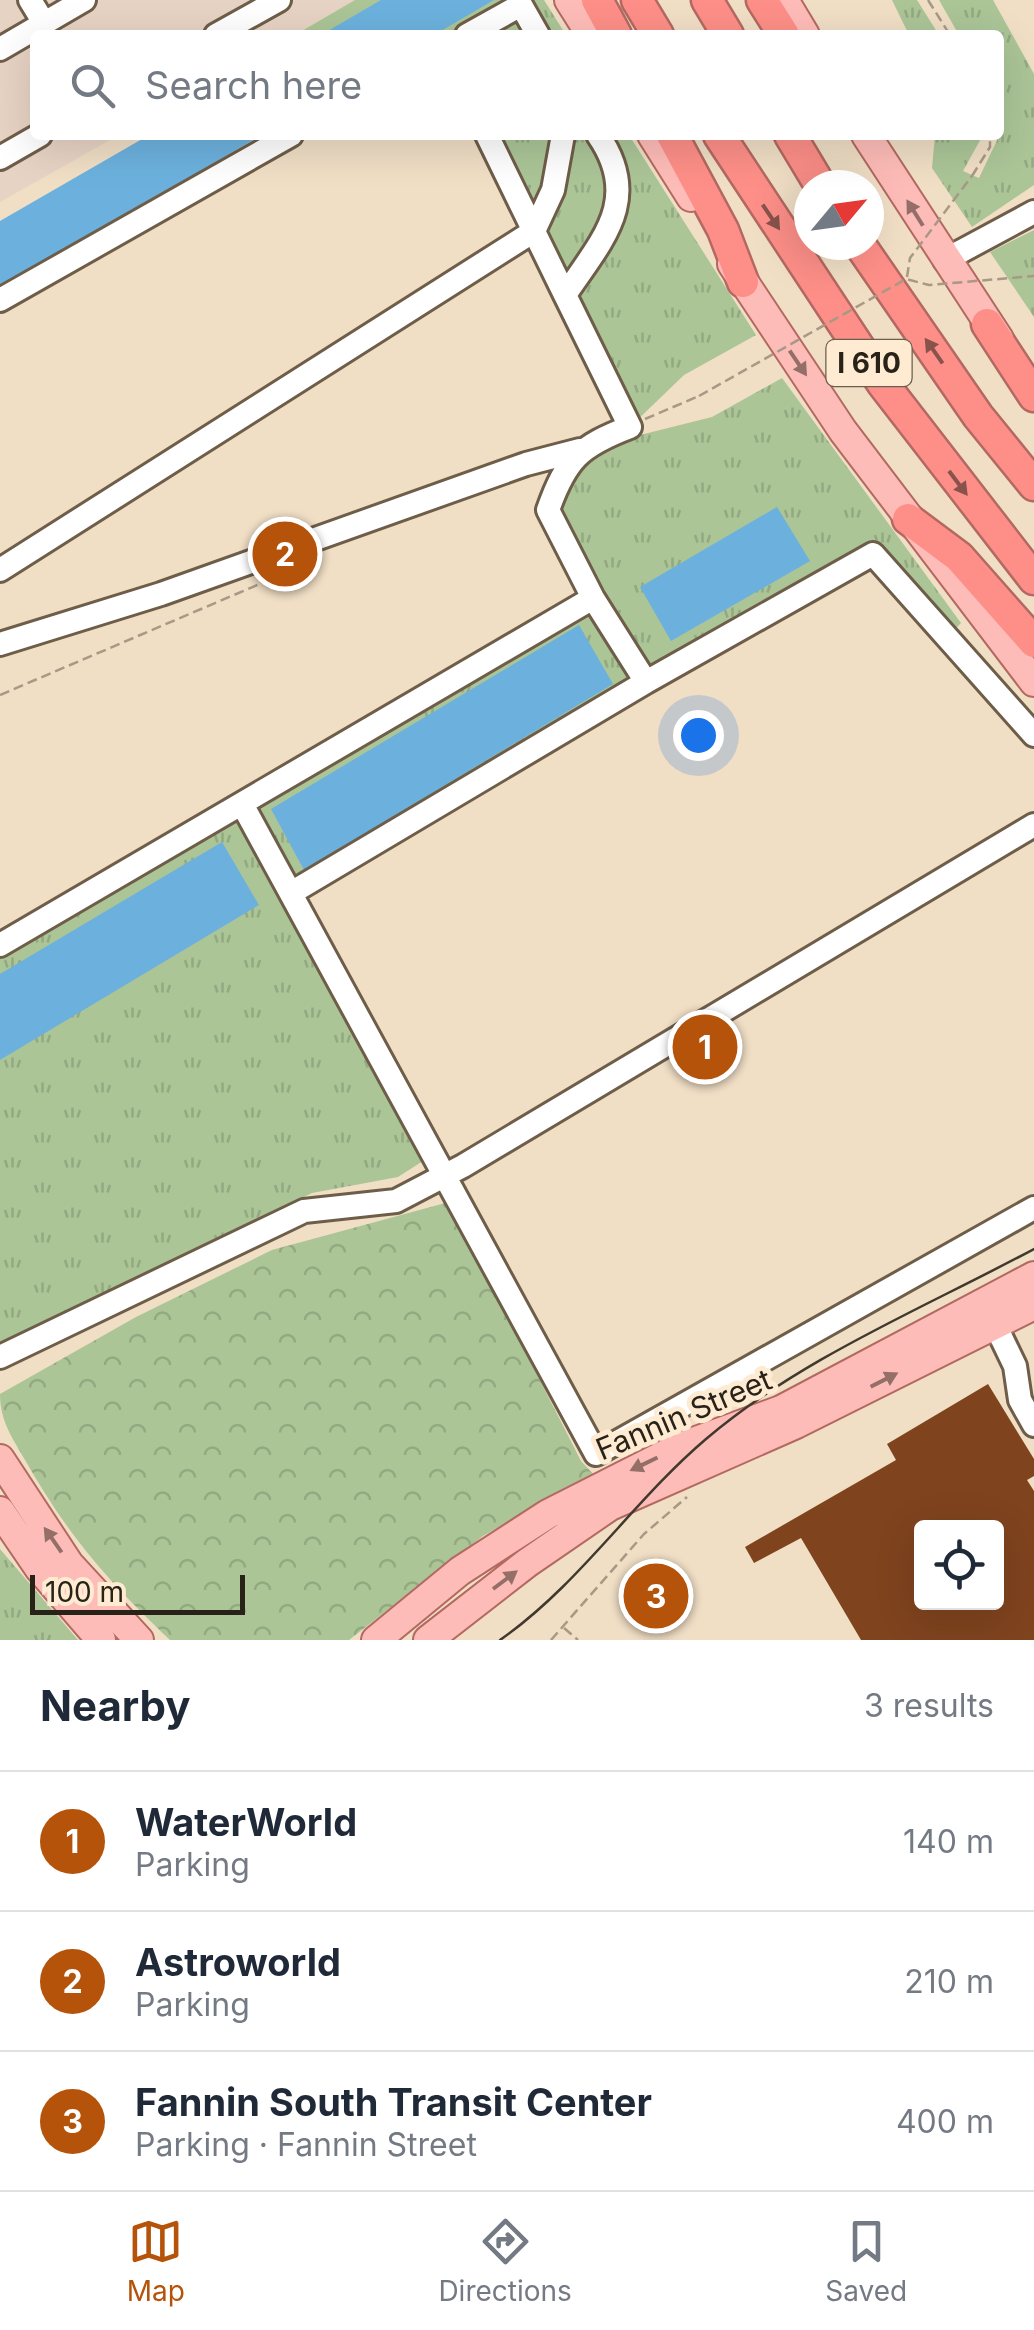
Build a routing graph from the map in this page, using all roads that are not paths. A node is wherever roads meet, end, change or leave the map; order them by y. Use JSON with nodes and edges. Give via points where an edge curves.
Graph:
{"nodes":[{"id":1,"x":30,"y":0,"type":"edge"},
{"id":2,"x":84,"y":0,"type":"edge"},
{"id":3,"x":279,"y":0,"type":"edge"},
{"id":4,"x":569,"y":0,"type":"edge"},
{"id":5,"x":597,"y":0,"type":"edge"},
{"id":6,"x":637,"y":0,"type":"edge"},
{"id":7,"x":707,"y":0,"type":"edge"},
{"id":8,"x":762,"y":0,"type":"edge"},
{"id":9,"x":784,"y":0,"type":"edge"},
{"id":10,"x":44,"y":23,"type":"junction"},
{"id":11,"x":33,"y":30,"type":"edge"},
{"id":12,"x":225,"y":30,"type":"edge"},
{"id":13,"x":476,"y":30,"type":"edge"},
{"id":14,"x":535,"y":30,"type":"edge"},
{"id":15,"x":587,"y":30,"type":"edge"},
{"id":16,"x":613,"y":30,"type":"edge"},
{"id":17,"x":655,"y":30,"type":"edge"},
{"id":18,"x":725,"y":30,"type":"edge"},
{"id":19,"x":781,"y":30,"type":"edge"},
{"id":20,"x":803,"y":30,"type":"edge"},
{"id":21,"x":30,"y":32,"type":"edge"},
{"id":22,"x":0,"y":50,"type":"edge"},
{"id":23,"x":31,"y":140,"type":"edge"},
{"id":24,"x":282,"y":140,"type":"edge"},
{"id":25,"x":490,"y":140,"type":"edge"},
{"id":26,"x":561,"y":140,"type":"edge"},
{"id":27,"x":600,"y":140,"type":"edge"},
{"id":28,"x":655,"y":140,"type":"edge"},
{"id":29,"x":675,"y":140,"type":"edge"},
{"id":30,"x":722,"y":140,"type":"edge"},
{"id":31,"x":793,"y":140,"type":"edge"},
{"id":32,"x":869,"y":140,"type":"edge"},
{"id":33,"x":0,"y":158,"type":"edge"},
{"id":34,"x":811,"y":170,"type":"edge"},
{"id":35,"x":1034,"y":212,"type":"edge"},
{"id":36,"x":534,"y":231,"type":"junction"},
{"id":37,"x":870,"y":260,"type":"edge"},
{"id":38,"x":945,"y":260,"type":"junction"},
{"id":39,"x":744,"y":282,"type":"junction"},
{"id":40,"x":566,"y":296,"type":"junction"},
{"id":41,"x":0,"y":300,"type":"edge"},
{"id":42,"x":988,"y":324,"type":"junction"},
{"id":43,"x":1034,"y":382,"type":"edge"},
{"id":44,"x":1034,"y":396,"type":"edge"},
{"id":45,"x":580,"y":450,"type":"junction"},
{"id":46,"x":1034,"y":485,"type":"edge"},
{"id":47,"x":908,"y":518,"type":"junction"},
{"id":48,"x":0,"y":570,"type":"edge"},
{"id":49,"x":1034,"y":580,"type":"edge"},
{"id":50,"x":593,"y":598,"type":"junction"},
{"id":51,"x":980,"y":615,"type":"junction"},
{"id":52,"x":1034,"y":642,"type":"edge"},
{"id":53,"x":941,"y":643,"type":"junction"},
{"id":54,"x":0,"y":644,"type":"edge"},
{"id":55,"x":646,"y":682,"type":"junction"},
{"id":56,"x":1034,"y":682,"type":"edge"},
{"id":57,"x":1034,"y":735,"type":"edge"},
{"id":58,"x":242,"y":804,"type":"junction"},
{"id":59,"x":1034,"y":825,"type":"edge"},
{"id":60,"x":291,"y":893,"type":"junction"},
{"id":61,"x":0,"y":945,"type":"edge"},
{"id":62,"x":446,"y":1175,"type":"junction"},
{"id":63,"x":1034,"y":1208,"type":"edge"},
{"id":64,"x":1034,"y":1276,"type":"edge"},
{"id":65,"x":1034,"y":1304,"type":"edge"},
{"id":66,"x":989,"y":1312,"type":"junction"},
{"id":67,"x":0,"y":1357,"type":"edge"},
{"id":68,"x":1034,"y":1425,"type":"edge"},
{"id":69,"x":0,"y":1459,"type":"edge"},
{"id":70,"x":0,"y":1511,"type":"edge"},
{"id":71,"x":101,"y":1640,"type":"edge"},
{"id":72,"x":139,"y":1640,"type":"edge"},
{"id":73,"x":376,"y":1640,"type":"edge"},
{"id":74,"x":428,"y":1640,"type":"edge"}],
"edges":[{"from":1,"to":10,"type":"lane"},
{"from":2,"to":10,"type":"lane"},
{"from":3,"to":12,"type":"lane"},
{"from":4,"to":15,"type":"main road"},
{"from":5,"to":16,"type":"highway"},
{"from":6,"to":17,"type":"highway"},
{"from":7,"to":18,"type":"highway"},
{"from":8,"to":19,"type":"highway"},
{"from":9,"to":20,"type":"main road"},
{"from":10,"to":11,"type":"lane"},
{"from":13,"to":14,"type":"lane","via":[[521,5]]},
{"from":21,"to":22,"type":"lane"},
{"from":23,"to":33,"type":"lane"},
{"from":24,"to":41,"type":"lane"},
{"from":25,"to":36,"type":"lane"},
{"from":26,"to":36,"type":"lane","via":[[554,190]]},
{"from":27,"to":40,"type":"lane","via":[[620,188],[616,218]]},
{"from":28,"to":39,"type":"main road"},
{"from":29,"to":39,"type":"highway"},
{"from":30,"to":49,"type":"highway","number":"I 610","one_way":true,"via":[[884,384]]},
{"from":31,"to":34,"type":"highway"},
{"from":38,"to":32,"type":"main road","one_way":true},
{"from":35,"to":38,"type":"lane"},
{"from":36,"to":40,"type":"lane"},
{"from":36,"to":48,"type":"lane"},
{"from":46,"to":37,"type":"highway","number":"I 610","one_way":true},
{"from":38,"to":42,"type":"main road"},
{"from":39,"to":47,"type":"main road","one_way":true},
{"from":40,"to":45,"type":"lane","via":[[630,428]]},
{"from":42,"to":43,"type":"main road"},
{"from":42,"to":44,"type":"highway"},
{"from":45,"to":50,"type":"lane","via":[[558,480],[548,510]]},
{"from":45,"to":54,"type":"lane"},
{"from":47,"to":51,"type":"main road"},
{"from":47,"to":52,"type":"highway","via":[[959,557]]},
{"from":50,"to":55,"type":"lane"},
{"from":50,"to":58,"type":"lane"},
{"from":51,"to":53,"type":"lane"},
{"from":51,"to":56,"type":"main road"},
{"from":53,"to":55,"type":"lane","via":[[873,554]]},
{"from":53,"to":57,"type":"lane"},
{"from":55,"to":60,"type":"lane"},
{"from":58,"to":60,"type":"lane"},
{"from":58,"to":61,"type":"lane"},
{"from":59,"to":62,"type":"lane"},
{"from":60,"to":62,"type":"lane"},
{"from":62,"to":63,"type":"lane","via":[[596,1454]]},
{"from":62,"to":67,"type":"lane","via":[[396,1201],[304,1211]]},
{"from":64,"to":66,"type":"main road","name":"Fannin Street"},
{"from":65,"to":66,"type":"main road","name":"Fannin Street"},
{"from":66,"to":68,"type":"lane"},
{"from":66,"to":73,"type":"main road","name":"Fannin Street","one_way":true,"via":[[781,1410],[680,1447],[548,1514],[460,1571]]},
{"from":74,"to":66,"type":"main road","name":"Fannin Street","one_way":true,"via":[[598,1512],[796,1424]]},
{"from":72,"to":69,"type":"main road","one_way":true,"via":[[69,1564]]},
{"from":70,"to":71,"type":"main road"}]}
